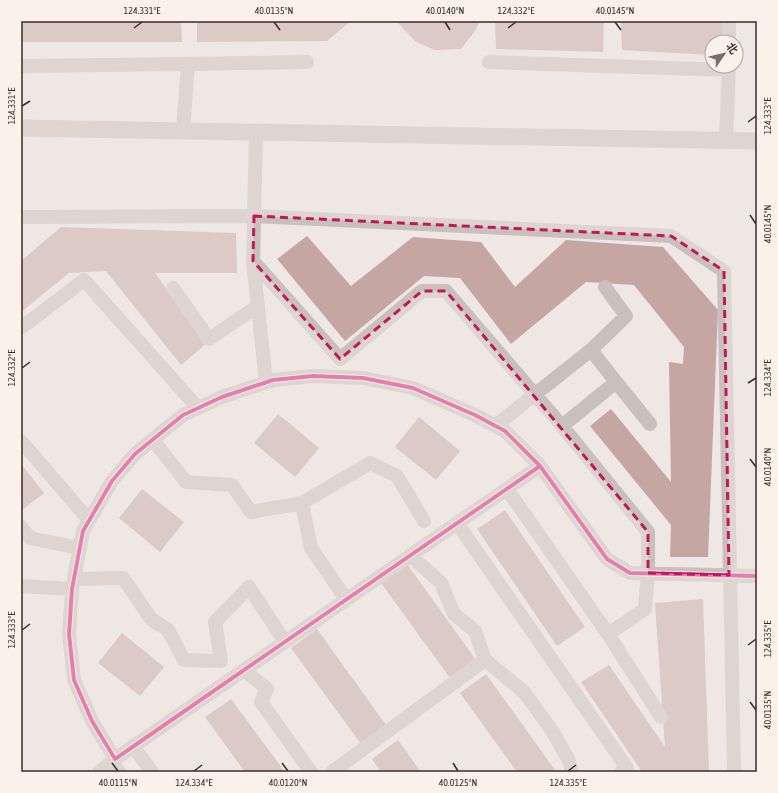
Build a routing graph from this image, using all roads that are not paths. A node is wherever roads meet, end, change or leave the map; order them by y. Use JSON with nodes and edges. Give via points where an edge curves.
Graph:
{"nodes":[{"id":1,"x":729,"y":21,"type":"edge"},
{"id":2,"x":729,"y":34,"type":"edge"},
{"id":3,"x":307,"y":62,"type":"dead end"},
{"id":4,"x":489,"y":62,"type":"dead end"},
{"id":5,"x":188,"y":64,"type":"junction"},
{"id":6,"x":21,"y":66,"type":"edge"},
{"id":7,"x":704,"y":67,"type":"edge"},
{"id":8,"x":729,"y":74,"type":"edge"},
{"id":9,"x":21,"y":128,"type":"edge"},
{"id":10,"x":183,"y":131,"type":"junction"},
{"id":11,"x":256,"y":132,"type":"junction"},
{"id":12,"x":726,"y":140,"type":"junction"},
{"id":13,"x":757,"y":141,"type":"edge"},
{"id":14,"x":254,"y":216,"type":"junction"},
{"id":15,"x":21,"y":217,"type":"edge"},
{"id":16,"x":253,"y":261,"type":"junction"},
{"id":17,"x":605,"y":287,"type":"dead end"},
{"id":18,"x":173,"y":288,"type":"dead end"},
{"id":19,"x":258,"y":306,"type":"junction"},
{"id":20,"x":21,"y":328,"type":"edge"},
{"id":21,"x":591,"y":350,"type":"junction"},
{"id":22,"x":266,"y":382,"type":"junction"},
{"id":23,"x":616,"y":382,"type":"junction"},
{"id":24,"x":534,"y":395,"type":"junction"},
{"id":25,"x":198,"y":408,"type":"junction"},
{"id":26,"x":650,"y":424,"type":"dead end"},
{"id":27,"x":495,"y":426,"type":"junction"},
{"id":28,"x":562,"y":426,"type":"junction"},
{"id":29,"x":153,"y":440,"type":"junction"},
{"id":30,"x":21,"y":441,"type":"edge"},
{"id":31,"x":540,"y":466,"type":"junction"},
{"id":32,"x":507,"y":488,"type":"junction"},
{"id":33,"x":302,"y":503,"type":"junction"},
{"id":34,"x":89,"y":520,"type":"junction"},
{"id":35,"x":424,"y":521,"type":"dead end"},
{"id":36,"x":457,"y":523,"type":"junction"},
{"id":37,"x":21,"y":527,"type":"edge"},
{"id":38,"x":79,"y":548,"type":"junction"},
{"id":39,"x":410,"y":555,"type":"junction"},
{"id":40,"x":648,"y":573,"type":"junction"},
{"id":41,"x":729,"y":575,"type":"junction"},
{"id":42,"x":757,"y":576,"type":"edge"},
{"id":43,"x":73,"y":584,"type":"junction"},
{"id":44,"x":21,"y":586,"type":"edge"},
{"id":45,"x":346,"y":599,"type":"junction"},
{"id":46,"x":608,"y":634,"type":"junction"},
{"id":47,"x":285,"y":642,"type":"junction"},
{"id":48,"x":485,"y":660,"type":"junction"},
{"id":49,"x":244,"y":670,"type":"junction"},
{"id":50,"x":661,"y":717,"type":"dead end"},
{"id":51,"x":133,"y":746,"type":"junction"},
{"id":52,"x":115,"y":764,"type":"edge"},
{"id":53,"x":626,"y":771,"type":"edge"},
{"id":54,"x":99,"y":772,"type":"edge"},
{"id":55,"x":152,"y":772,"type":"edge"},
{"id":56,"x":311,"y":772,"type":"edge"},
{"id":57,"x":332,"y":772,"type":"edge"},
{"id":58,"x":572,"y":772,"type":"edge"},
{"id":59,"x":734,"y":772,"type":"edge"}],
"edges":[{"from":1,"to":2,"type":"street"},
{"from":3,"to":5,"type":"street"},
{"from":4,"to":7,"type":"street"},
{"from":5,"to":6,"type":"street"},
{"from":5,"to":10,"type":"street"},
{"from":8,"to":12,"type":"street"},
{"from":9,"to":10,"type":"street"},
{"from":10,"to":11,"type":"street"},
{"from":11,"to":12,"type":"street"},
{"from":11,"to":14,"type":"street"},
{"from":12,"to":13,"type":"street"},
{"from":14,"to":15,"type":"street"},
{"from":14,"to":16,"type":"street"},
{"from":14,"to":41,"type":"street","via":[[671,236],[724,271]]},
{"from":16,"to":19,"type":"street"},
{"from":16,"to":24,"type":"street","via":[[340,359],[422,291],[446,292]]},
{"from":17,"to":21,"type":"street","via":[[626,316]]},
{"from":18,"to":19,"type":"street","via":[[208,339]]},
{"from":19,"to":22,"type":"street"},
{"from":20,"to":25,"type":"street","via":[[84,280]]},
{"from":21,"to":23,"type":"street"},
{"from":21,"to":24,"type":"street"},
{"from":22,"to":25,"type":"street"},
{"from":22,"to":27,"type":"street","via":[[313,376],[363,378],[413,388]]},
{"from":23,"to":26,"type":"street"},
{"from":23,"to":28,"type":"street"},
{"from":24,"to":27,"type":"street"},
{"from":24,"to":28,"type":"street"},
{"from":25,"to":29,"type":"street","via":[[183,415]]},
{"from":27,"to":31,"type":"street","via":[[505,431]]},
{"from":28,"to":40,"type":"street","via":[[648,532]]},
{"from":29,"to":33,"type":"street","via":[[186,482],[232,485],[251,512]]},
{"from":29,"to":34,"type":"street","via":[[135,454],[112,481]]},
{"from":30,"to":34,"type":"street"},
{"from":31,"to":32,"type":"street"},
{"from":31,"to":40,"type":"street","via":[[607,559],[630,573]]},
{"from":32,"to":36,"type":"street"},
{"from":32,"to":46,"type":"street"},
{"from":33,"to":35,"type":"street","via":[[370,463],[397,476]]},
{"from":33,"to":45,"type":"street","via":[[311,548]]},
{"from":34,"to":38,"type":"street"},
{"from":36,"to":39,"type":"street"},
{"from":36,"to":53,"type":"street"},
{"from":37,"to":38,"type":"street","via":[[30,538]]},
{"from":38,"to":43,"type":"street"},
{"from":39,"to":45,"type":"street"},
{"from":39,"to":48,"type":"street","via":[[441,583],[454,614],[475,631]]},
{"from":40,"to":41,"type":"street"},
{"from":40,"to":46,"type":"street","via":[[645,609]]},
{"from":41,"to":42,"type":"street"},
{"from":41,"to":59,"type":"street"},
{"from":43,"to":44,"type":"street"},
{"from":43,"to":47,"type":"street","via":[[123,578],[152,619],[168,630],[184,660],[220,661],[215,622],[249,587]]},
{"from":43,"to":52,"type":"street","via":[[69,634],[74,680]]},
{"from":45,"to":47,"type":"street"},
{"from":46,"to":50,"type":"street"},
{"from":47,"to":49,"type":"street"},
{"from":48,"to":57,"type":"street"},
{"from":48,"to":58,"type":"street","via":[[524,692],[553,732],[569,761]]},
{"from":49,"to":51,"type":"street"},
{"from":49,"to":56,"type":"street","via":[[267,689],[261,702]]},
{"from":51,"to":52,"type":"street"},
{"from":51,"to":55,"type":"street"},
{"from":52,"to":54,"type":"street"}]}
